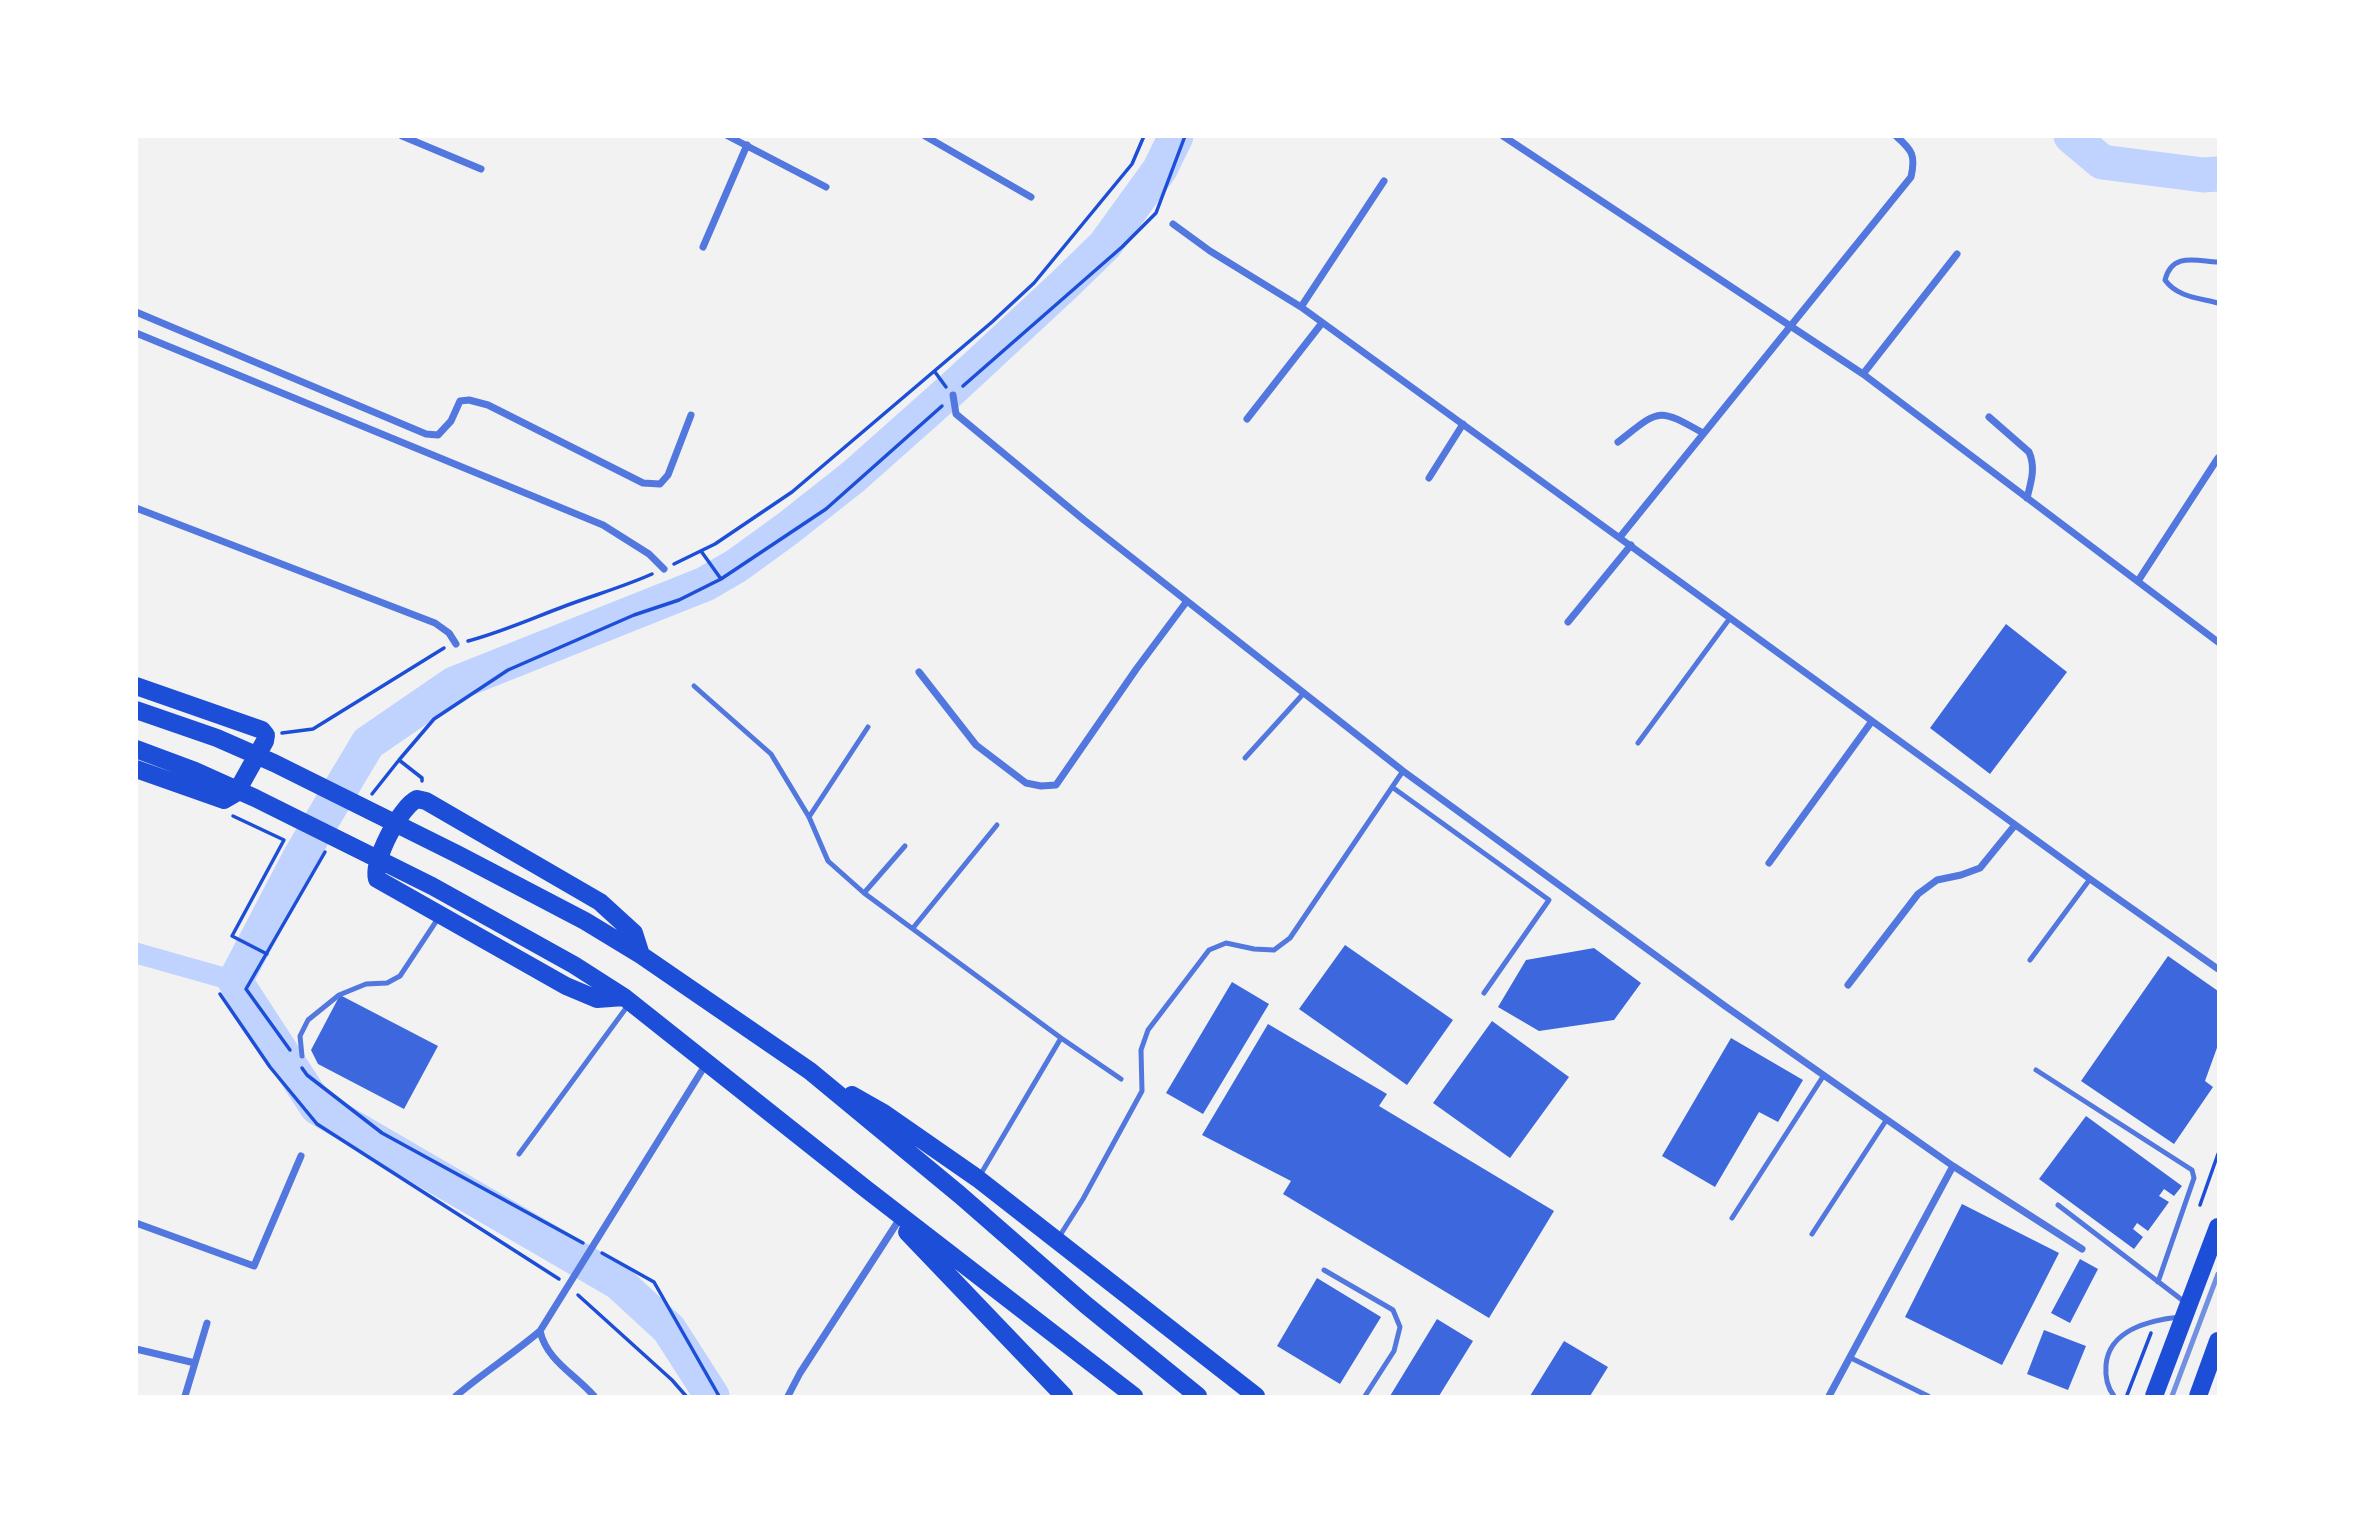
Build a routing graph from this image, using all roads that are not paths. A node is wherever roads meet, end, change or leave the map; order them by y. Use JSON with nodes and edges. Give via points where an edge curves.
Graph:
{"nodes":[{"id":1,"x":402,"y":136,"type":"edge"},
{"id":2,"x":728,"y":136,"type":"edge"},
{"id":3,"x":925,"y":136,"type":"edge"},
{"id":4,"x":1503,"y":136,"type":"edge"},
{"id":5,"x":1896,"y":136,"type":"edge"},
{"id":6,"x":747,"y":145,"type":"junction"},
{"id":7,"x":481,"y":169,"type":"dead end"},
{"id":8,"x":1384,"y":181,"type":"dead end"},
{"id":9,"x":826,"y":187,"type":"dead end"},
{"id":10,"x":1031,"y":197,"type":"dead end"},
{"id":11,"x":1173,"y":224,"type":"dead end"},
{"id":12,"x":703,"y":247,"type":"dead end"},
{"id":13,"x":1957,"y":254,"type":"dead end"},
{"id":14,"x":2218,"y":262,"type":"edge"},
{"id":15,"x":2218,"y":303,"type":"edge"},
{"id":16,"x":1301,"y":307,"type":"junction"},
{"id":17,"x":136,"y":312,"type":"edge"},
{"id":18,"x":1322,"y":323,"type":"junction"},
{"id":19,"x":1788,"y":327,"type":"junction"},
{"id":20,"x":136,"y":333,"type":"edge"},
{"id":21,"x":1863,"y":374,"type":"junction"},
{"id":22,"x":953,"y":395,"type":"road end"},
{"id":23,"x":691,"y":415,"type":"dead end"},
{"id":24,"x":1989,"y":417,"type":"dead end"},
{"id":25,"x":1247,"y":419,"type":"dead end"},
{"id":26,"x":1463,"y":424,"type":"junction"},
{"id":27,"x":1703,"y":433,"type":"junction"},
{"id":28,"x":1618,"y":442,"type":"dead end"},
{"id":29,"x":2218,"y":458,"type":"edge"},
{"id":30,"x":1429,"y":478,"type":"dead end"},
{"id":31,"x":2027,"y":498,"type":"junction"},
{"id":32,"x":136,"y":508,"type":"edge"},
{"id":33,"x":1620,"y":537,"type":"junction"},
{"id":34,"x":1631,"y":545,"type":"junction"},
{"id":35,"x":664,"y":569,"type":"road end"},
{"id":36,"x":2138,"y":582,"type":"junction"},
{"id":37,"x":1187,"y":601,"type":"junction"},
{"id":38,"x":1730,"y":618,"type":"junction"},
{"id":39,"x":1568,"y":622,"type":"dead end"},
{"id":40,"x":2218,"y":642,"type":"edge"},
{"id":41,"x":456,"y":644,"type":"road end"},
{"id":42,"x":919,"y":673,"type":"dead end"},
{"id":43,"x":136,"y":686,"type":"edge"},
{"id":44,"x":694,"y":687,"type":"dead end"},
{"id":45,"x":1304,"y":693,"type":"junction"},
{"id":46,"x":136,"y":710,"type":"edge"},
{"id":47,"x":1872,"y":721,"type":"junction"},
{"id":48,"x":868,"y":727,"type":"dead end"},
{"id":49,"x":1639,"y":743,"type":"dead end"},
{"id":50,"x":136,"y":750,"type":"edge"},
{"id":51,"x":1245,"y":758,"type":"dead end"},
{"id":52,"x":136,"y":769,"type":"edge"},
{"id":53,"x":1403,"y":771,"type":"junction"},
{"id":54,"x":1392,"y":787,"type":"junction"},
{"id":55,"x":809,"y":817,"type":"junction"},
{"id":56,"x":997,"y":825,"type":"dead end"},
{"id":57,"x":2015,"y":825,"type":"junction"},
{"id":58,"x":905,"y":846,"type":"dead end"},
{"id":59,"x":1769,"y":863,"type":"dead end"},
{"id":60,"x":2090,"y":880,"type":"junction"},
{"id":61,"x":864,"y":893,"type":"junction"},
{"id":62,"x":440,"y":915,"type":"junction"},
{"id":63,"x":914,"y":928,"type":"junction"},
{"id":64,"x":641,"y":955,"type":"junction"},
{"id":65,"x":2030,"y":960,"type":"dead end"},
{"id":66,"x":2218,"y":969,"type":"edge"},
{"id":67,"x":1848,"y":985,"type":"dead end"},
{"id":68,"x":1484,"y":993,"type":"dead end"},
{"id":69,"x":627,"y":1000,"type":"junction"},
{"id":70,"x":1061,"y":1038,"type":"junction"},
{"id":71,"x":302,"y":1056,"type":"dead end"},
{"id":72,"x":706,"y":1063,"type":"junction"},
{"id":73,"x":2036,"y":1070,"type":"dead end"},
{"id":74,"x":810,"y":1071,"type":"junction"},
{"id":75,"x":1824,"y":1075,"type":"junction"},
{"id":76,"x":1121,"y":1079,"type":"dead end"},
{"id":77,"x":1887,"y":1119,"type":"junction"},
{"id":78,"x":519,"y":1154,"type":"dead end"},
{"id":79,"x":301,"y":1156,"type":"dead end"},
{"id":80,"x":1953,"y":1166,"type":"junction"},
{"id":81,"x":978,"y":1178,"type":"junction"},
{"id":82,"x":866,"y":1189,"type":"junction"},
{"id":83,"x":2058,"y":1205,"type":"dead end"},
{"id":84,"x":1732,"y":1217,"type":"dead end"},
{"id":85,"x":136,"y":1223,"type":"edge"},
{"id":86,"x":897,"y":1223,"type":"junction"},
{"id":87,"x":2218,"y":1227,"type":"edge"},
{"id":88,"x":1812,"y":1234,"type":"dead end"},
{"id":89,"x":1057,"y":1240,"type":"junction"},
{"id":90,"x":2082,"y":1249,"type":"dead end"},
{"id":91,"x":1324,"y":1270,"type":"dead end"},
{"id":92,"x":2158,"y":1282,"type":"junction"},
{"id":93,"x":2186,"y":1311,"type":"junction"},
{"id":94,"x":207,"y":1322,"type":"dead end"},
{"id":95,"x":540,"y":1331,"type":"junction"},
{"id":96,"x":2218,"y":1341,"type":"edge"},
{"id":97,"x":136,"y":1349,"type":"edge"},
{"id":98,"x":1851,"y":1358,"type":"junction"},
{"id":99,"x":195,"y":1363,"type":"junction"},
{"id":100,"x":186,"y":1396,"type":"edge"},
{"id":101,"x":456,"y":1396,"type":"edge"},
{"id":102,"x":594,"y":1396,"type":"edge"},
{"id":103,"x":788,"y":1396,"type":"edge"},
{"id":104,"x":1064,"y":1396,"type":"edge"},
{"id":105,"x":1131,"y":1396,"type":"edge"},
{"id":106,"x":1198,"y":1396,"type":"edge"},
{"id":107,"x":1256,"y":1396,"type":"edge"},
{"id":108,"x":1365,"y":1396,"type":"edge"},
{"id":109,"x":1829,"y":1396,"type":"edge"},
{"id":110,"x":1928,"y":1396,"type":"edge"},
{"id":111,"x":2114,"y":1396,"type":"edge"},
{"id":112,"x":2154,"y":1396,"type":"edge"},
{"id":113,"x":2198,"y":1396,"type":"edge"}],
"edges":[{"from":1,"to":7,"type":"street"},
{"from":2,"to":6,"type":"street"},
{"from":3,"to":10,"type":"street"},
{"from":4,"to":19,"type":"street"},
{"from":5,"to":19,"type":"street","via":[[1910,148],[1911,177]]},
{"from":6,"to":9,"type":"street"},
{"from":6,"to":12,"type":"street"},
{"from":8,"to":16,"type":"street"},
{"from":11,"to":16,"type":"street"},
{"from":13,"to":21,"type":"street"},
{"from":14,"to":15,"type":"lane","via":[[2177,261],[2167,269],[2165,280],[2182,294]]},
{"from":16,"to":18,"type":"street"},
{"from":17,"to":23,"type":"street","via":[[426,434],[438,435],[460,401],[488,405],[643,483],[660,484],[668,475]]},
{"from":18,"to":25,"type":"street"},
{"from":18,"to":26,"type":"street"},
{"from":19,"to":21,"type":"street"},
{"from":19,"to":27,"type":"street"},
{"from":20,"to":35,"type":"street","via":[[603,526],[649,554]]},
{"from":21,"to":31,"type":"street"},
{"from":22,"to":37,"type":"street","via":[[956,414]]},
{"from":24,"to":31,"type":"street","via":[[2033,460]]},
{"from":26,"to":30,"type":"street"},
{"from":26,"to":33,"type":"street"},
{"from":27,"to":28,"type":"street","via":[[1670,415],[1657,415]]},
{"from":27,"to":33,"type":"street"},
{"from":29,"to":36,"type":"street"},
{"from":31,"to":36,"type":"street"},
{"from":32,"to":41,"type":"street","via":[[435,623]]},
{"from":33,"to":34,"type":"street"},
{"from":34,"to":38,"type":"street"},
{"from":34,"to":39,"type":"street"},
{"from":36,"to":40,"type":"street"},
{"from":37,"to":42,"type":"street","via":[[1056,785],[1026,783],[976,745]]},
{"from":37,"to":45,"type":"street"},
{"from":38,"to":47,"type":"street"},
{"from":38,"to":49,"type":"lane"},
{"from":43,"to":52,"type":"main road","via":[[266,735],[236,793],[224,800]]},
{"from":44,"to":55,"type":"lane","via":[[771,754]]},
{"from":45,"to":51,"type":"lane"},
{"from":45,"to":53,"type":"street"},
{"from":46,"to":64,"type":"main road","via":[[274,763],[457,854]]},
{"from":47,"to":57,"type":"street"},
{"from":47,"to":59,"type":"street"},
{"from":48,"to":55,"type":"lane"},
{"from":50,"to":69,"type":"main road","via":[[255,798],[432,886]]},
{"from":53,"to":54,"type":"lane"},
{"from":53,"to":75,"type":"street"},
{"from":54,"to":68,"type":"lane","via":[[1549,900]]},
{"from":54,"to":89,"type":"lane","via":[[1290,938],[1274,950],[1226,943],[1209,950],[1148,1030],[1141,1050],[1142,1091]]},
{"from":55,"to":61,"type":"lane","via":[[828,861]]},
{"from":56,"to":63,"type":"lane"},
{"from":57,"to":60,"type":"street"},
{"from":57,"to":67,"type":"street","via":[[1980,868],[1937,880],[1918,894]]},
{"from":58,"to":61,"type":"lane"},
{"from":60,"to":65,"type":"lane"},
{"from":60,"to":66,"type":"street"},
{"from":61,"to":63,"type":"lane"},
{"from":62,"to":64,"type":"main road","via":[[377,879],[375,872],[406,806],[417,799],[600,902],[634,933]]},
{"from":62,"to":69,"type":"main road","via":[[566,986],[597,999]]},
{"from":62,"to":71,"type":"lane","via":[[400,976],[339,995],[309,1020],[300,1036]]},
{"from":63,"to":70,"type":"lane"},
{"from":64,"to":74,"type":"main road"},
{"from":69,"to":72,"type":"main road"},
{"from":69,"to":78,"type":"lane"},
{"from":70,"to":76,"type":"lane"},
{"from":70,"to":81,"type":"lane"},
{"from":72,"to":82,"type":"main road"},
{"from":72,"to":95,"type":"street"},
{"from":73,"to":92,"type":"lane","via":[[2192,1171],[2194,1178]]},
{"from":74,"to":81,"type":"main road","via":[[882,1112]]},
{"from":74,"to":106,"type":"main road"},
{"from":75,"to":77,"type":"street"},
{"from":75,"to":84,"type":"lane"},
{"from":77,"to":80,"type":"street"},
{"from":77,"to":88,"type":"lane"},
{"from":79,"to":85,"type":"street","via":[[254,1266]]},
{"from":80,"to":90,"type":"street"},
{"from":80,"to":98,"type":"street"},
{"from":81,"to":89,"type":"main road"},
{"from":82,"to":86,"type":"main road"},
{"from":82,"to":105,"type":"main road"},
{"from":83,"to":92,"type":"lane"},
{"from":86,"to":103,"type":"street"},
{"from":86,"to":104,"type":"main road"},
{"from":87,"to":93,"type":"main road"},
{"from":89,"to":107,"type":"main road"},
{"from":91,"to":108,"type":"lane","via":[[1392,1310],[1400,1327],[1394,1351]]},
{"from":92,"to":93,"type":"lane"},
{"from":93,"to":111,"type":"lane","via":[[2127,1331],[2114,1343],[2105,1375]]},
{"from":93,"to":112,"type":"main road"},
{"from":94,"to":99,"type":"street"},
{"from":95,"to":101,"type":"street"},
{"from":95,"to":102,"type":"street","via":[[556,1360]]},
{"from":96,"to":113,"type":"main road"},
{"from":97,"to":99,"type":"street"},
{"from":98,"to":109,"type":"street"},
{"from":98,"to":110,"type":"lane"},
{"from":99,"to":100,"type":"street"}]}
